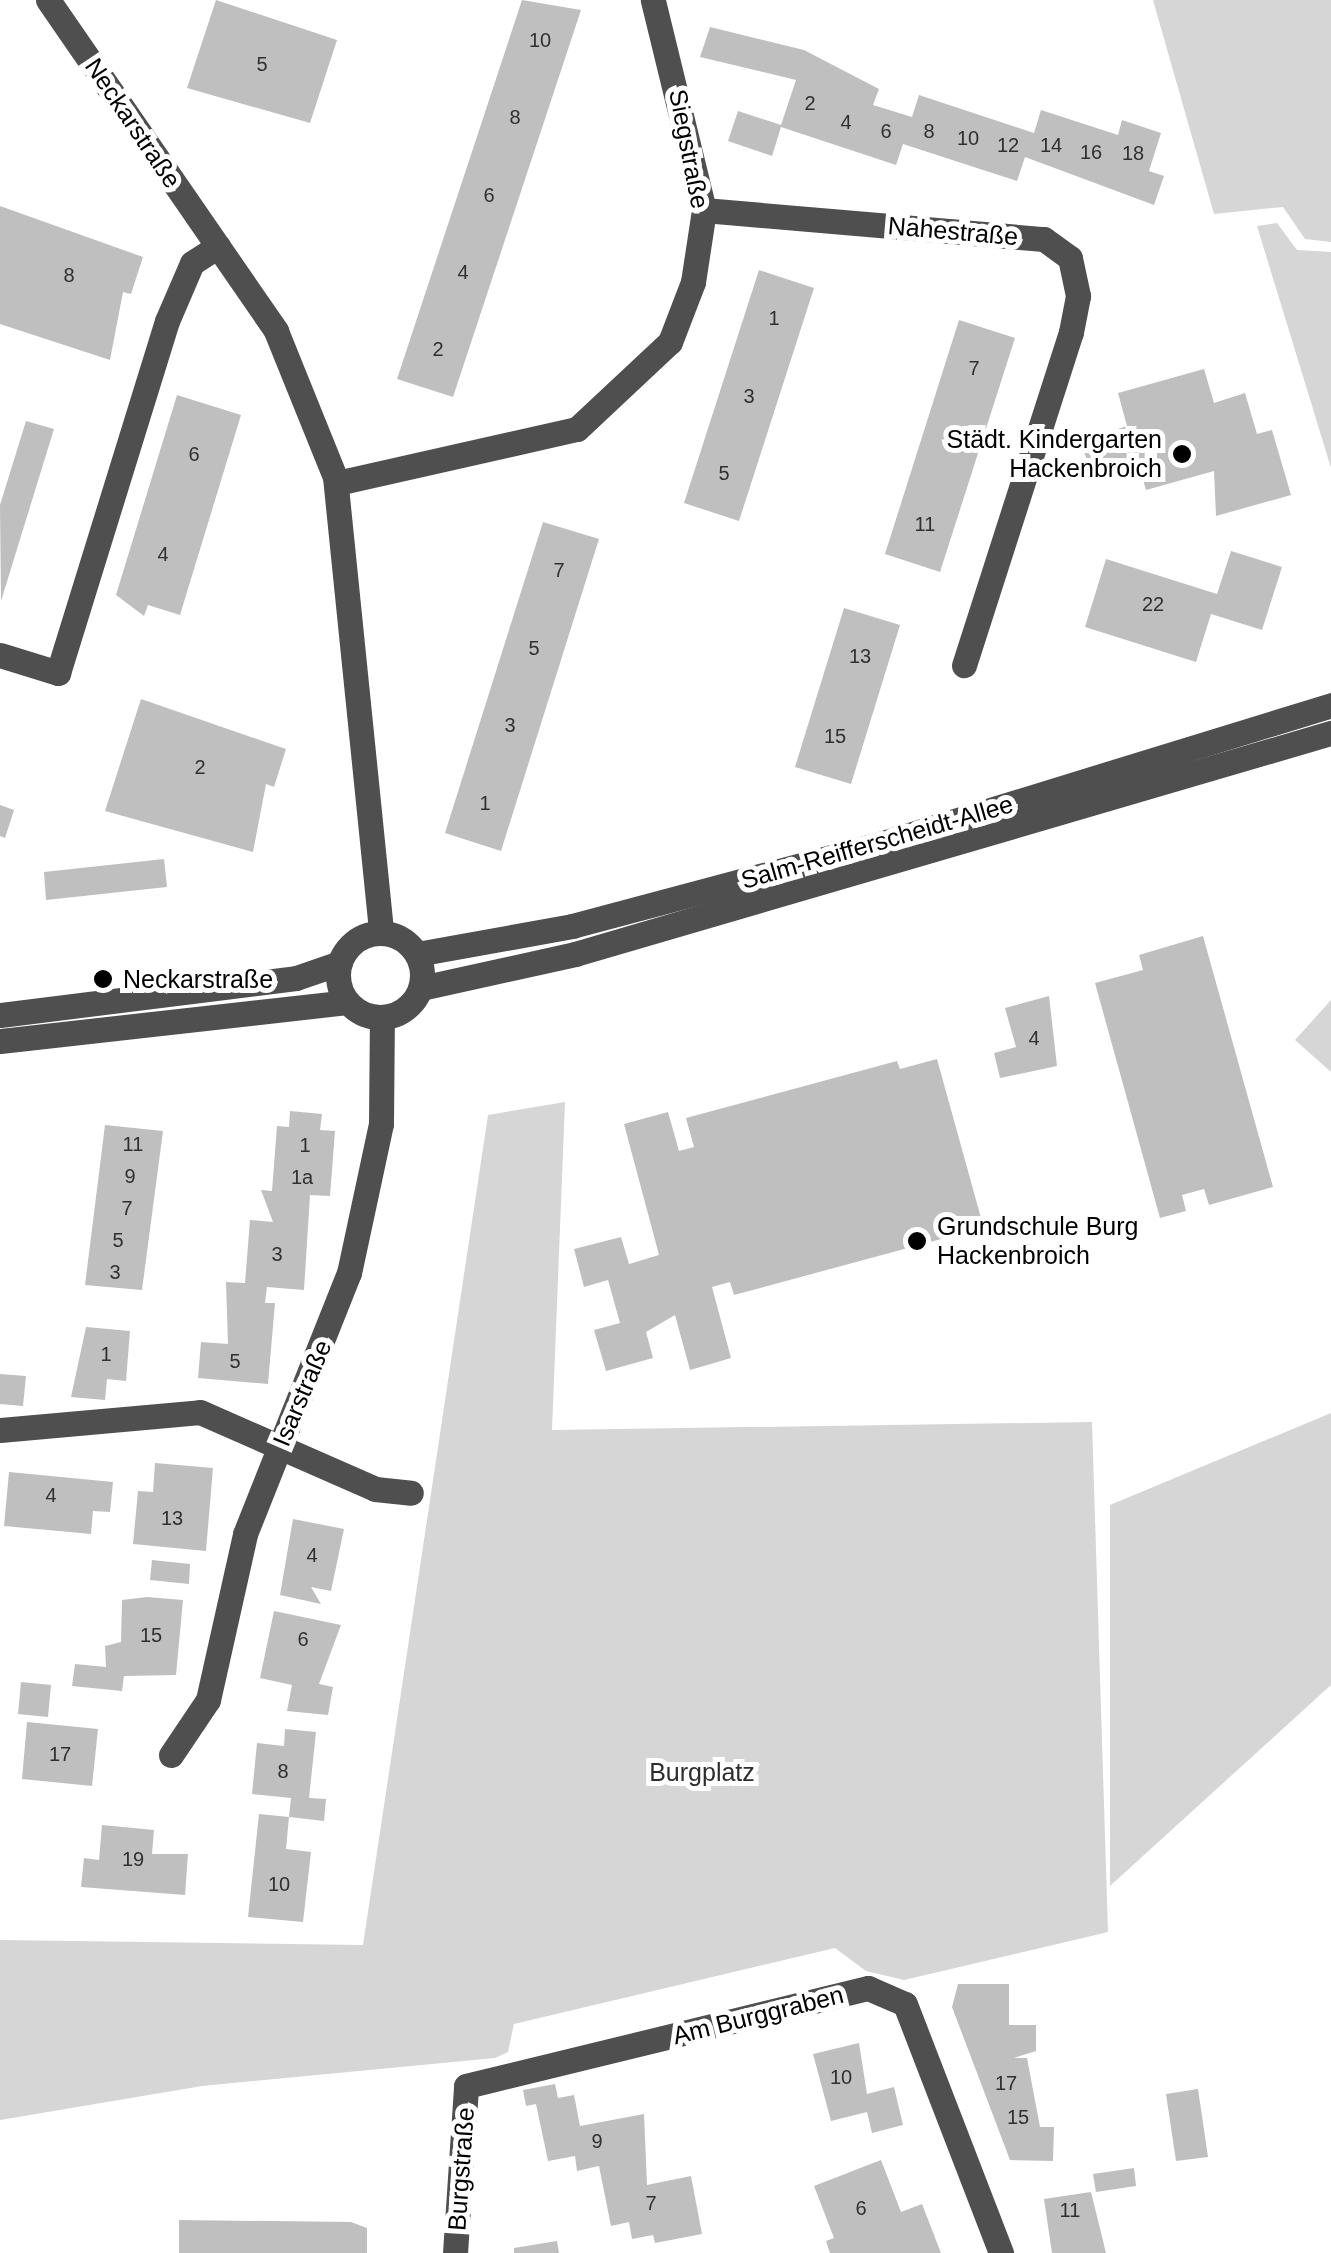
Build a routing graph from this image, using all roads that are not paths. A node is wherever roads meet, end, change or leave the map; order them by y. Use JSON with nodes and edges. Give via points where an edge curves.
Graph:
{"nodes":[{"id":1,"x":48,"y":0,"type":"edge"},
{"id":2,"x":653,"y":0,"type":"edge"},
{"id":3,"x":704,"y":210,"type":"junction"},
{"id":4,"x":218,"y":246,"type":"junction"},
{"id":5,"x":337,"y":483,"type":"junction"},
{"id":6,"x":0,"y":655,"type":"edge"},
{"id":7,"x":964,"y":666,"type":"dead end"},
{"id":8,"x":1331,"y":705,"type":"edge"},
{"id":9,"x":1331,"y":733,"type":"edge"},
{"id":10,"x":381,"y":932,"type":"junction"},
{"id":11,"x":417,"y":954,"type":"junction"},
{"id":12,"x":340,"y":963,"type":"junction"},
{"id":13,"x":421,"y":988,"type":"junction"},
{"id":14,"x":347,"y":1002,"type":"junction"},
{"id":15,"x":0,"y":1015,"type":"edge"},
{"id":16,"x":382,"y":1018,"type":"junction"},
{"id":17,"x":0,"y":1041,"type":"edge"},
{"id":18,"x":0,"y":1430,"type":"edge"},
{"id":19,"x":281,"y":1443,"type":"junction"},
{"id":20,"x":411,"y":1493,"type":"dead end"},
{"id":21,"x":171,"y":1755,"type":"dead end"},
{"id":22,"x":466,"y":2086,"type":"joint"},
{"id":23,"x":455,"y":2253,"type":"edge"},
{"id":24,"x":1001,"y":2253,"type":"edge"}],
"edges":[{"from":1,"to":4,"type":"street","name":"Neckarstraße"},
{"from":2,"to":3,"type":"street","name":"Siegstraße"},
{"from":3,"to":5,"type":"street","name":"Siegstraße","via":[[693,282],[670,342],[602,410],[534,444]]},
{"from":3,"to":7,"type":"street","name":"Nahestraße","via":[[1044,239],[1070,258],[1078,296],[1070,332]]},
{"from":4,"to":5,"type":"street","name":"Neckarstraße","via":[[287,351]]},
{"from":4,"to":6,"type":"street","via":[[192,263],[166,322],[58,673]]},
{"from":5,"to":10,"type":"street","name":"Neckarstraße"},
{"from":8,"to":11,"type":"street","name":"Salm-Reifferscheidt-Allee","via":[[884,844],[572,926]]},
{"from":9,"to":13,"type":"street","name":"Salm-Reifferscheidt-Allee","via":[[612,944]]},
{"from":10,"to":11,"type":"street"},
{"from":10,"to":12,"type":"street","via":[[355,940]]},
{"from":11,"to":13,"type":"street"},
{"from":12,"to":14,"type":"street"},
{"from":12,"to":15,"type":"street","via":[[296,978]]},
{"from":13,"to":16,"type":"street","via":[[406,1009]]},
{"from":14,"to":16,"type":"street"},
{"from":14,"to":17,"type":"street"},
{"from":16,"to":19,"type":"street","name":"Isarstraße","via":[[369,1200]]},
{"from":18,"to":19,"type":"street","via":[[200,1412]]},
{"from":19,"to":20,"type":"street","via":[[375,1489]]},
{"from":19,"to":21,"type":"street","name":"Isarstraße","via":[[244,1534],[208,1700]]},
{"from":22,"to":23,"type":"street","name":"Burgstraße"},
{"from":22,"to":24,"type":"street","name":"Am Burggraben","via":[[868,1988],[905,2004]]}]}
